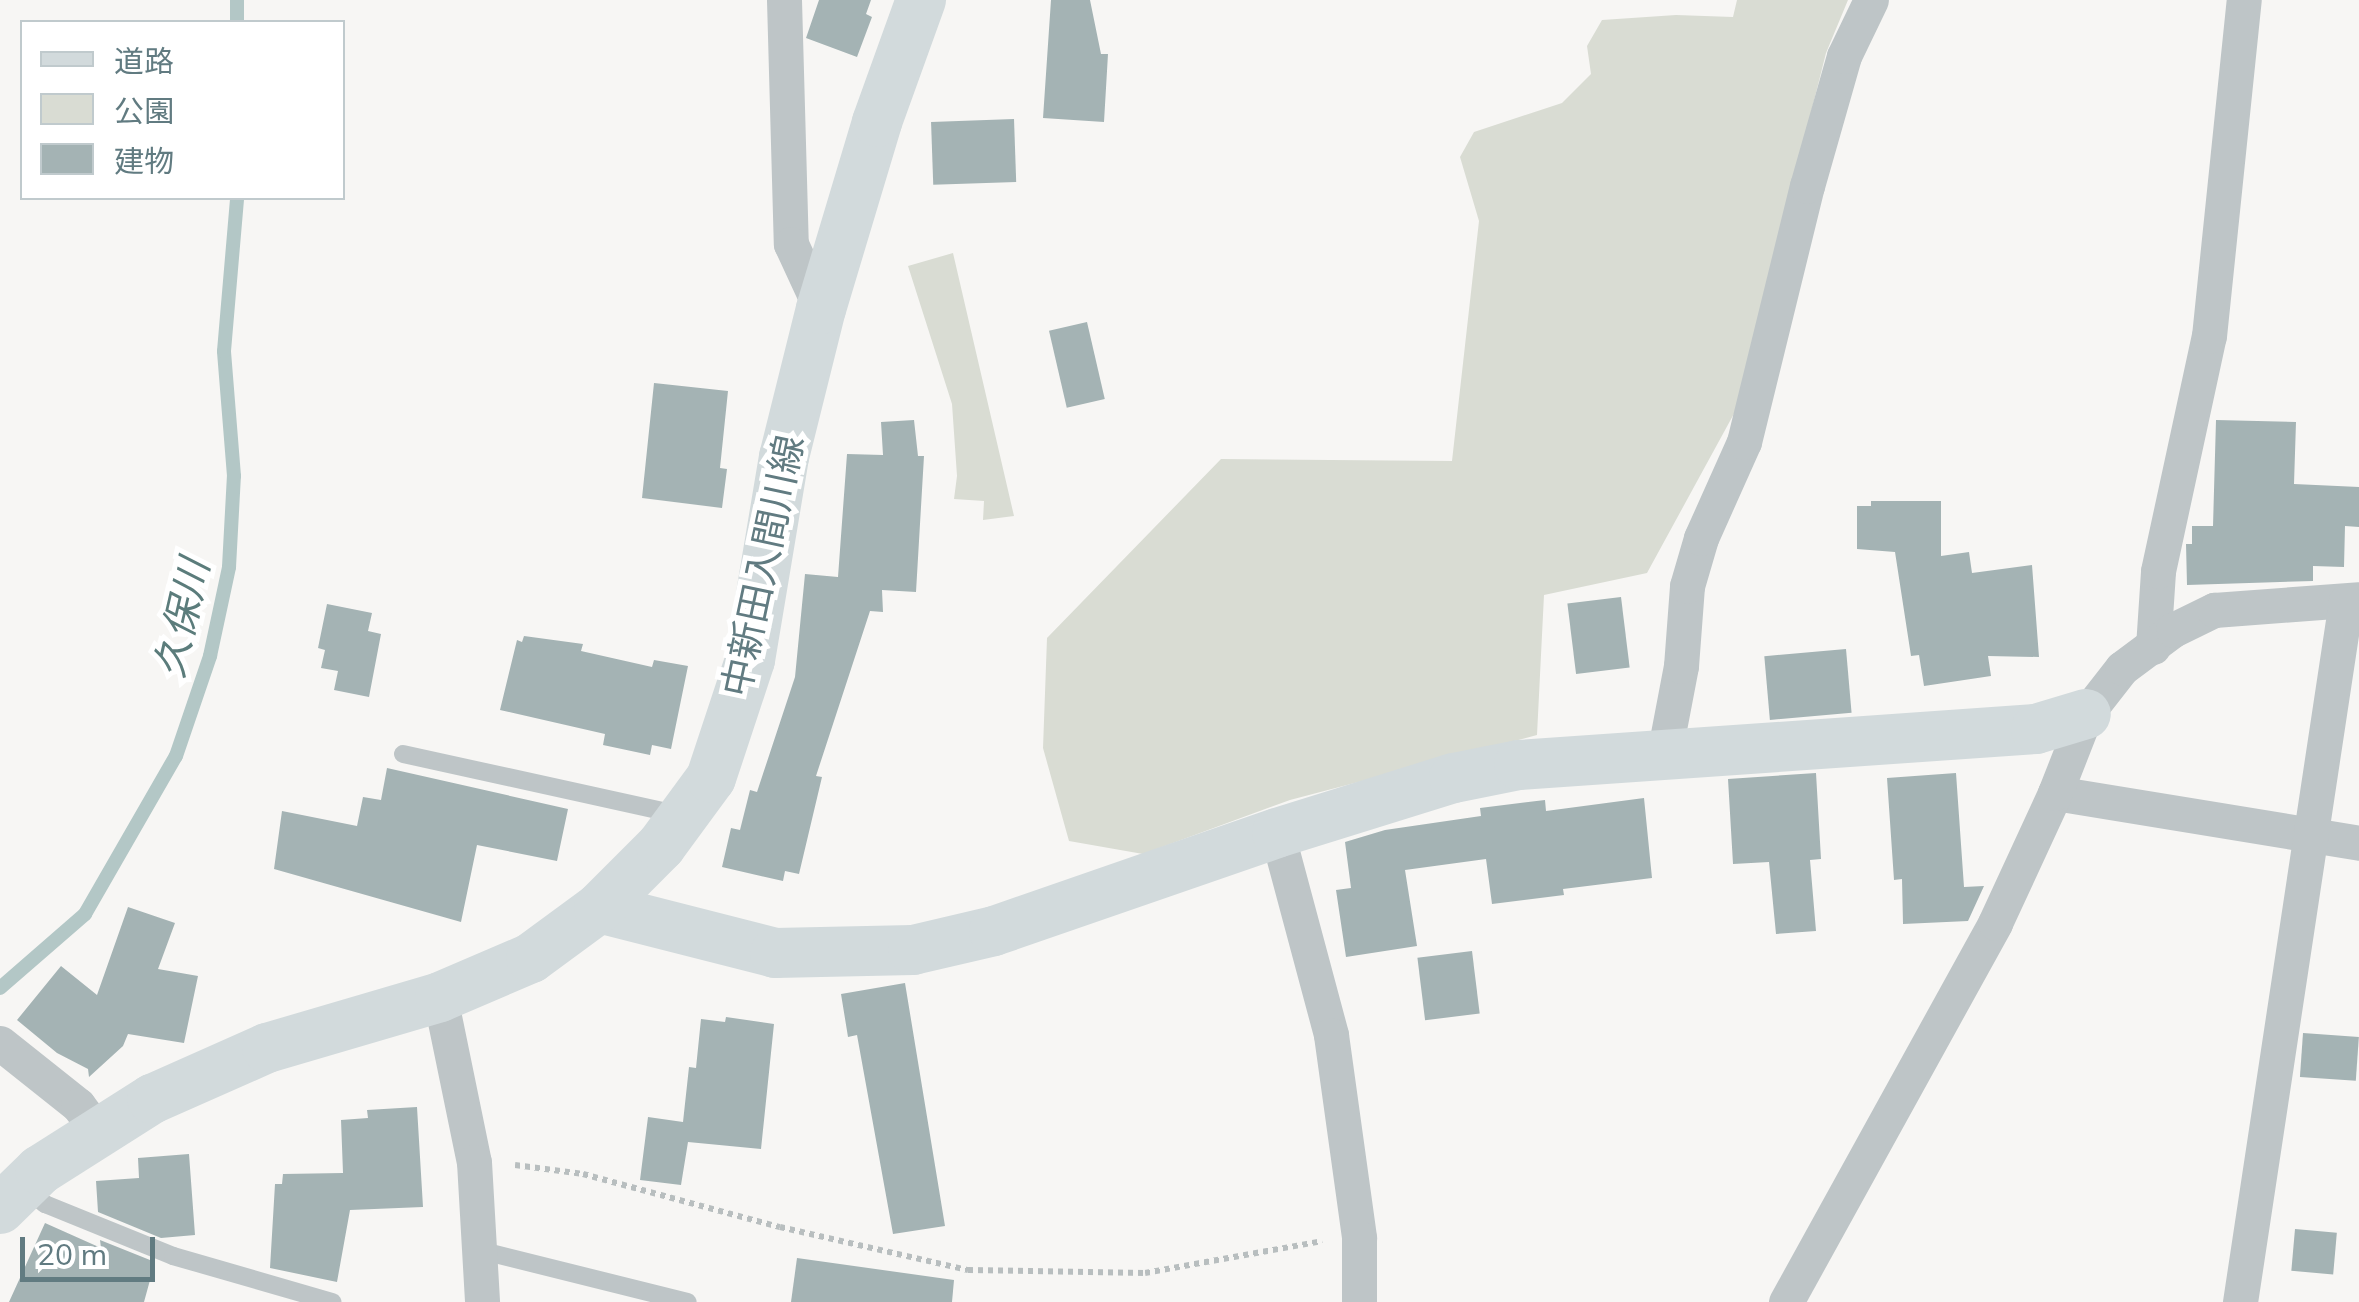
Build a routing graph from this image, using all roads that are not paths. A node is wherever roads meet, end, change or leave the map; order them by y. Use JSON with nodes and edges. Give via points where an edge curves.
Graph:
{"nodes":[{"id":1,"x":784,"y":0,"type":"edge"},
{"id":2,"x":921,"y":0,"type":"edge"},
{"id":3,"x":1871,"y":0,"type":"edge"},
{"id":4,"x":2244,"y":0,"type":"edge"},
{"id":5,"x":822,"y":308,"type":"junction"},
{"id":6,"x":2352,"y":600,"type":"edge"},
{"id":7,"x":2153,"y":647,"type":"junction"},
{"id":8,"x":2086,"y":714,"type":"junction"},
{"id":9,"x":403,"y":754,"type":"dead end"},
{"id":10,"x":1664,"y":755,"type":"junction"},
{"id":11,"x":2056,"y":794,"type":"junction"},
{"id":12,"x":684,"y":816,"type":"junction"},
{"id":13,"x":1277,"y":833,"type":"junction"},
{"id":14,"x":2307,"y":838,"type":"junction"},
{"id":15,"x":2359,"y":844,"type":"edge"},
{"id":16,"x":599,"y":908,"type":"junction"},
{"id":17,"x":440,"y":997,"type":"junction"},
{"id":18,"x":0,"y":1043,"type":"edge"},
{"id":19,"x":98,"y":1130,"type":"junction"},
{"id":20,"x":11,"y":1198,"type":"edge"},
{"id":21,"x":479,"y":1250,"type":"junction"},
{"id":22,"x":332,"y":1302,"type":"edge"},
{"id":23,"x":482,"y":1302,"type":"edge"},
{"id":24,"x":688,"y":1302,"type":"edge"},
{"id":25,"x":1359,"y":1302,"type":"edge"},
{"id":26,"x":1786,"y":1302,"type":"edge"},
{"id":27,"x":2240,"y":1302,"type":"edge"}],
"edges":[{"from":1,"to":5,"type":"street","via":[[791,244]]},
{"from":2,"to":5,"type":"main road","name":"中新田入間川線"},
{"from":3,"to":10,"type":"street","via":[[1844,56],[1744,442],[1701,538]]},
{"from":4,"to":7,"type":"street","via":[[2210,336],[2158,571]]},
{"from":5,"to":12,"type":"main road","name":"中新田入間川線","via":[[784,458],[750,660],[711,778]]},
{"from":6,"to":7,"type":"street","via":[[2214,610]]},
{"from":6,"to":14,"type":"street"},
{"from":7,"to":8,"type":"street","via":[[2122,668]]},
{"from":8,"to":10,"type":"main road","via":[[2036,730]]},
{"from":8,"to":11,"type":"street"},
{"from":9,"to":12,"type":"lane"},
{"from":10,"to":13,"type":"main road","via":[[1519,765],[1454,778]]},
{"from":11,"to":14,"type":"street"},
{"from":11,"to":26,"type":"street","via":[[1994,923]]},
{"from":12,"to":16,"type":"main road","name":"中新田入間川線"},
{"from":13,"to":16,"type":"main road","via":[[1013,925],[913,950],[775,953]]},
{"from":13,"to":25,"type":"street","via":[[1331,1035],[1358,1238]]},
{"from":14,"to":15,"type":"street"},
{"from":14,"to":27,"type":"street"},
{"from":16,"to":17,"type":"main road","name":"中新田入間川線","via":[[531,958]]},
{"from":17,"to":19,"type":"main road","name":"中新田入間川線","via":[[267,1048]]},
{"from":17,"to":21,"type":"street","via":[[474,1162]]},
{"from":18,"to":19,"type":"street"},
{"from":19,"to":20,"type":"main road","name":"中新田入間川線"},
{"from":20,"to":22,"type":"lane","via":[[44,1204],[172,1256]]},
{"from":21,"to":23,"type":"street"},
{"from":21,"to":24,"type":"lane"}]}
